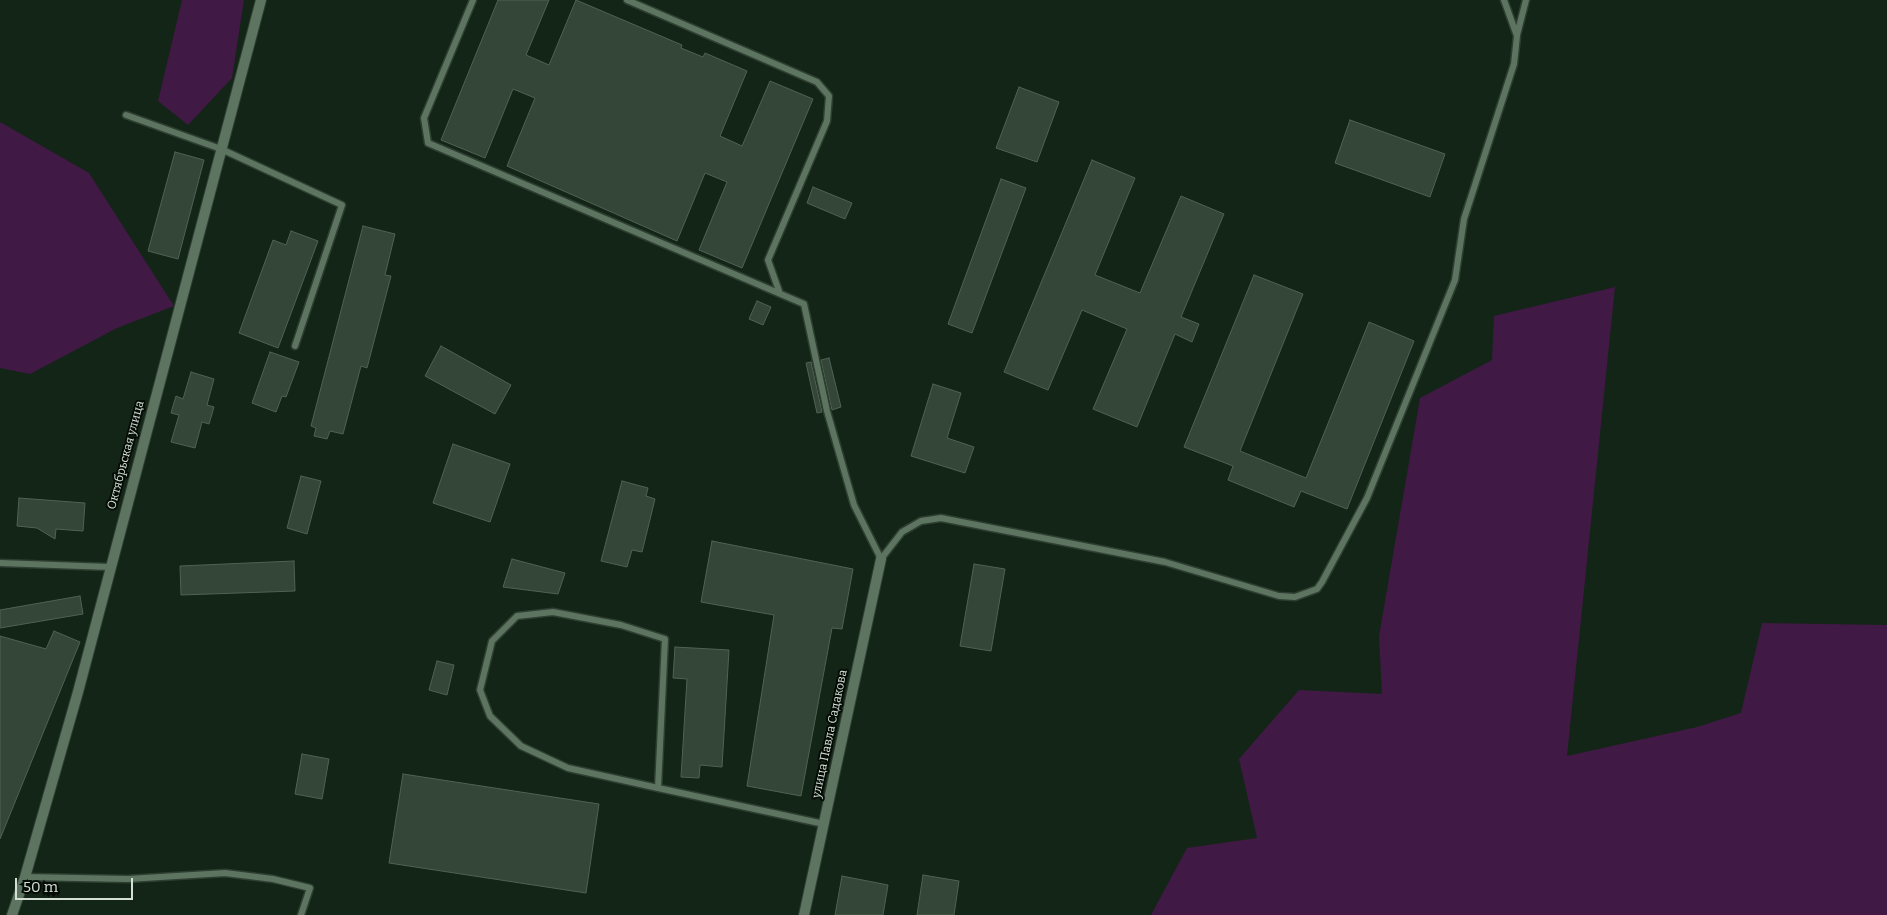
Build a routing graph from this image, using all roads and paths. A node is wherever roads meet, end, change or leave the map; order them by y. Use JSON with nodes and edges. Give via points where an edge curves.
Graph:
{"nodes":[{"id":1,"x":261,"y":0,"type":"edge"},
{"id":2,"x":473,"y":0,"type":"edge"},
{"id":3,"x":627,"y":0,"type":"edge"},
{"id":4,"x":1504,"y":0,"type":"edge"},
{"id":5,"x":1526,"y":0,"type":"edge"},
{"id":6,"x":1517,"y":36,"type":"junction"},
{"id":7,"x":126,"y":115,"type":"dead end"},
{"id":8,"x":221,"y":149,"type":"junction"},
{"id":9,"x":779,"y":291,"type":"junction"},
{"id":10,"x":295,"y":346,"type":"dead end"},
{"id":11,"x":881,"y":559,"type":"junction"},
{"id":12,"x":0,"y":564,"type":"edge"},
{"id":13,"x":109,"y":567,"type":"junction"},
{"id":14,"x":658,"y":788,"type":"junction"},
{"id":15,"x":824,"y":824,"type":"junction"},
{"id":16,"x":25,"y":877,"type":"junction"},
{"id":17,"x":12,"y":915,"type":"edge"},
{"id":18,"x":301,"y":915,"type":"edge"},
{"id":19,"x":804,"y":915,"type":"edge"}],
"edges":[{"from":1,"to":8,"type":"street","name":"Октябрьская улица"},
{"from":2,"to":9,"type":"lane","via":[[424,118],[428,143]]},
{"from":3,"to":9,"type":"lane","via":[[817,82],[829,96],[827,121],[768,260]]},
{"from":4,"to":6,"type":"lane"},
{"from":5,"to":6,"type":"lane"},
{"from":6,"to":11,"type":"lane","via":[[1514,64],[1464,219],[1455,280],[1366,498],[1316,589],[1294,597],[1279,596],[1165,562],[941,518],[920,521],[902,532]]},
{"from":7,"to":8,"type":"lane"},
{"from":8,"to":10,"type":"lane","via":[[342,205]]},
{"from":8,"to":13,"type":"street","name":"Октябрьская улица"},
{"from":9,"to":11,"type":"lane","via":[[804,304],[827,411],[854,505]]},
{"from":11,"to":15,"type":"street","name":"улица Павла Садакова"},
{"from":12,"to":13,"type":"lane"},
{"from":13,"to":16,"type":"street","name":"Октябрьская улица","via":[[78,692]]},
{"from":14,"to":14,"type":"lane","via":[[568,768],[521,746],[490,716],[480,690],[492,641],[517,616],[553,612],[621,625],[665,639]]},
{"from":14,"to":15,"type":"lane"},
{"from":15,"to":19,"type":"street","name":"улица Павла Садакова"},
{"from":16,"to":17,"type":"street","name":"Октябрьская улица"},
{"from":16,"to":18,"type":"lane","via":[[128,879],[225,873],[273,879],[310,888]]}]}
